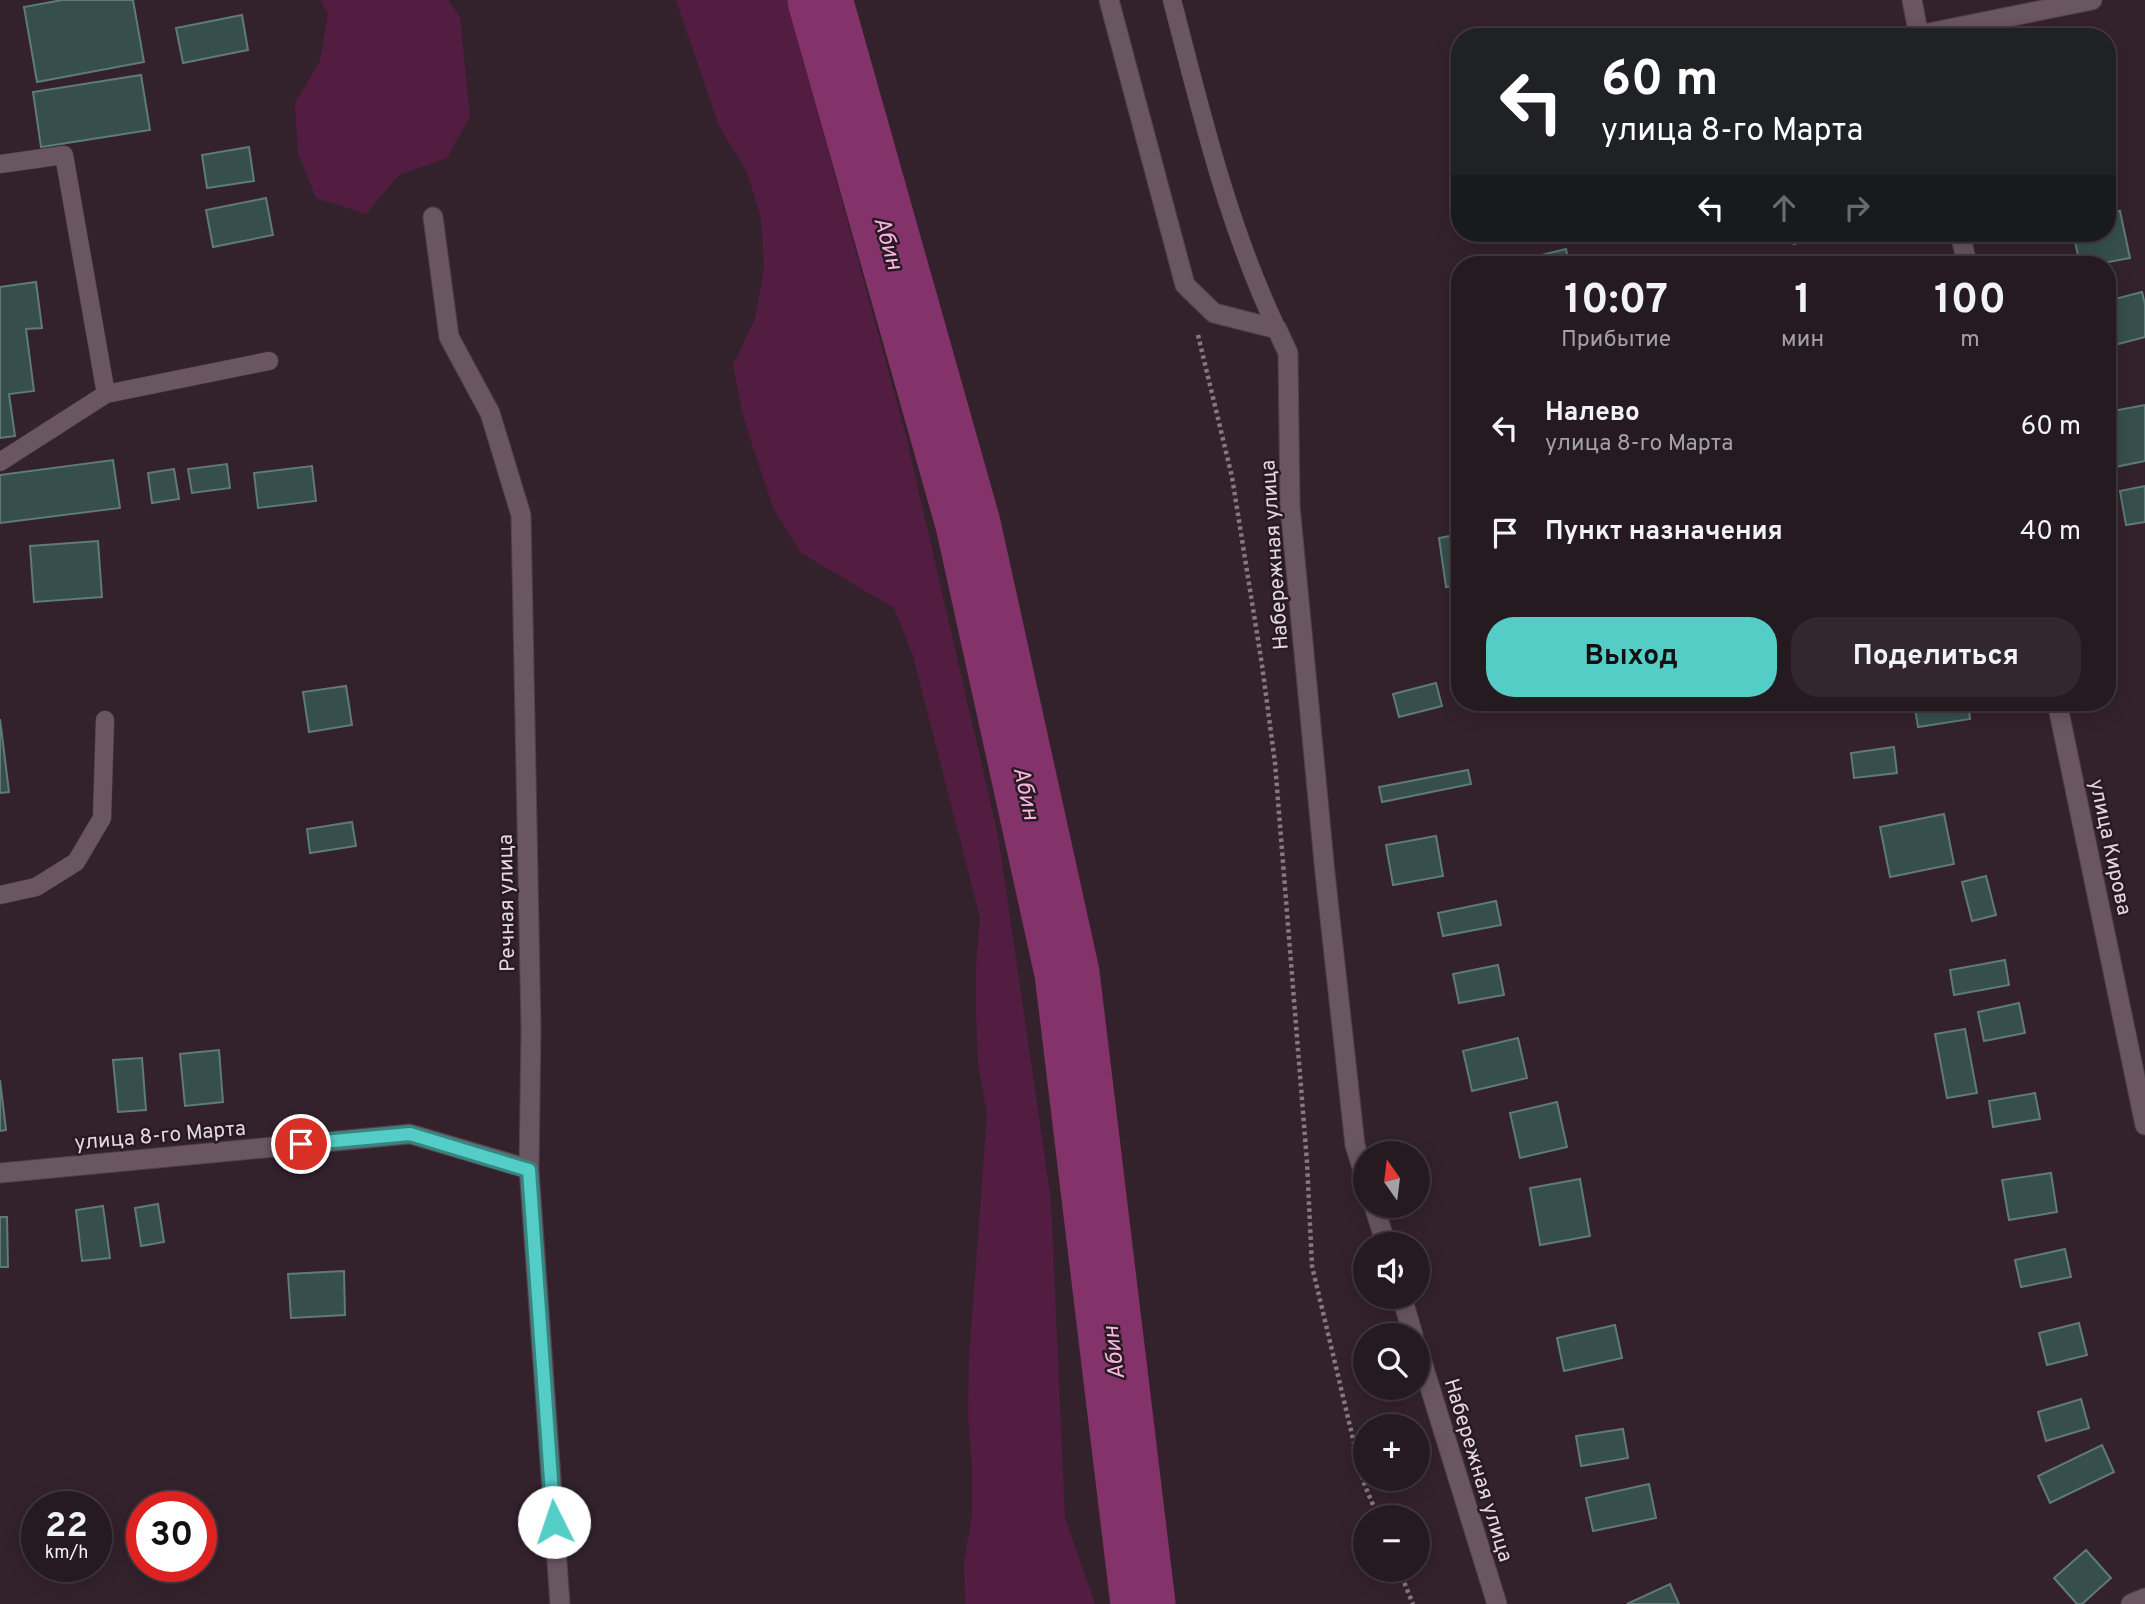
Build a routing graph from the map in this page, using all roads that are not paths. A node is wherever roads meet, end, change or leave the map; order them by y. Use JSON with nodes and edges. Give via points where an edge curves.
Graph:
{"nodes":[{"id":1,"x":1109,"y":0,"type":"edge"},
{"id":2,"x":1172,"y":0,"type":"edge"},
{"id":3,"x":1912,"y":0,"type":"edge"},
{"id":4,"x":2092,"y":0,"type":"edge"},
{"id":5,"x":1917,"y":28,"type":"edge"},
{"id":6,"x":1957,"y":28,"type":"edge"},
{"id":7,"x":0,"y":164,"type":"edge"},
{"id":8,"x":433,"y":217,"type":"dead end"},
{"id":9,"x":1276,"y":329,"type":"junction"},
{"id":10,"x":269,"y":361,"type":"dead end"},
{"id":11,"x":106,"y":394,"type":"junction"},
{"id":12,"x":0,"y":462,"type":"edge"},
{"id":13,"x":2059,"y":711,"type":"edge"},
{"id":14,"x":105,"y":720,"type":"dead end"},
{"id":15,"x":0,"y":895,"type":"edge"},
{"id":16,"x":2145,"y":1125,"type":"edge"},
{"id":17,"x":1355,"y":1141,"type":"edge"},
{"id":18,"x":529,"y":1170,"type":"junction"},
{"id":19,"x":0,"y":1173,"type":"edge"},
{"id":20,"x":1430,"y":1388,"type":"edge"},
{"id":21,"x":2145,"y":1598,"type":"edge"},
{"id":22,"x":560,"y":1604,"type":"edge"},
{"id":23,"x":1497,"y":1604,"type":"edge"},
{"id":24,"x":2132,"y":1604,"type":"edge"}],
"edges":[{"from":1,"to":9,"type":"street","via":[[1185,285],[1214,313]]},
{"from":2,"to":9,"type":"lane","via":[[1221,188]]},
{"from":3,"to":5,"type":"street"},
{"from":4,"to":6,"type":"street"},
{"from":7,"to":11,"type":"lane","via":[[64,155]]},
{"from":8,"to":18,"type":"street","name":"Речная улица","via":[[449,337],[490,413],[521,515],[531,1016]]},
{"from":9,"to":17,"type":"street","name":"Набережная улица","via":[[1288,353],[1291,520]]},
{"from":10,"to":11,"type":"lane"},
{"from":11,"to":12,"type":"lane"},
{"from":13,"to":16,"type":"street","name":"улица Кирова"},
{"from":14,"to":15,"type":"lane","via":[[102,818],[76,862],[36,887]]},
{"from":18,"to":19,"type":"street","name":"улица 8-го Марта","via":[[410,1134]]},
{"from":18,"to":22,"type":"street","name":"Речная улица"},
{"from":20,"to":23,"type":"street","name":"Набережная улица"},
{"from":21,"to":24,"type":"street"}]}
